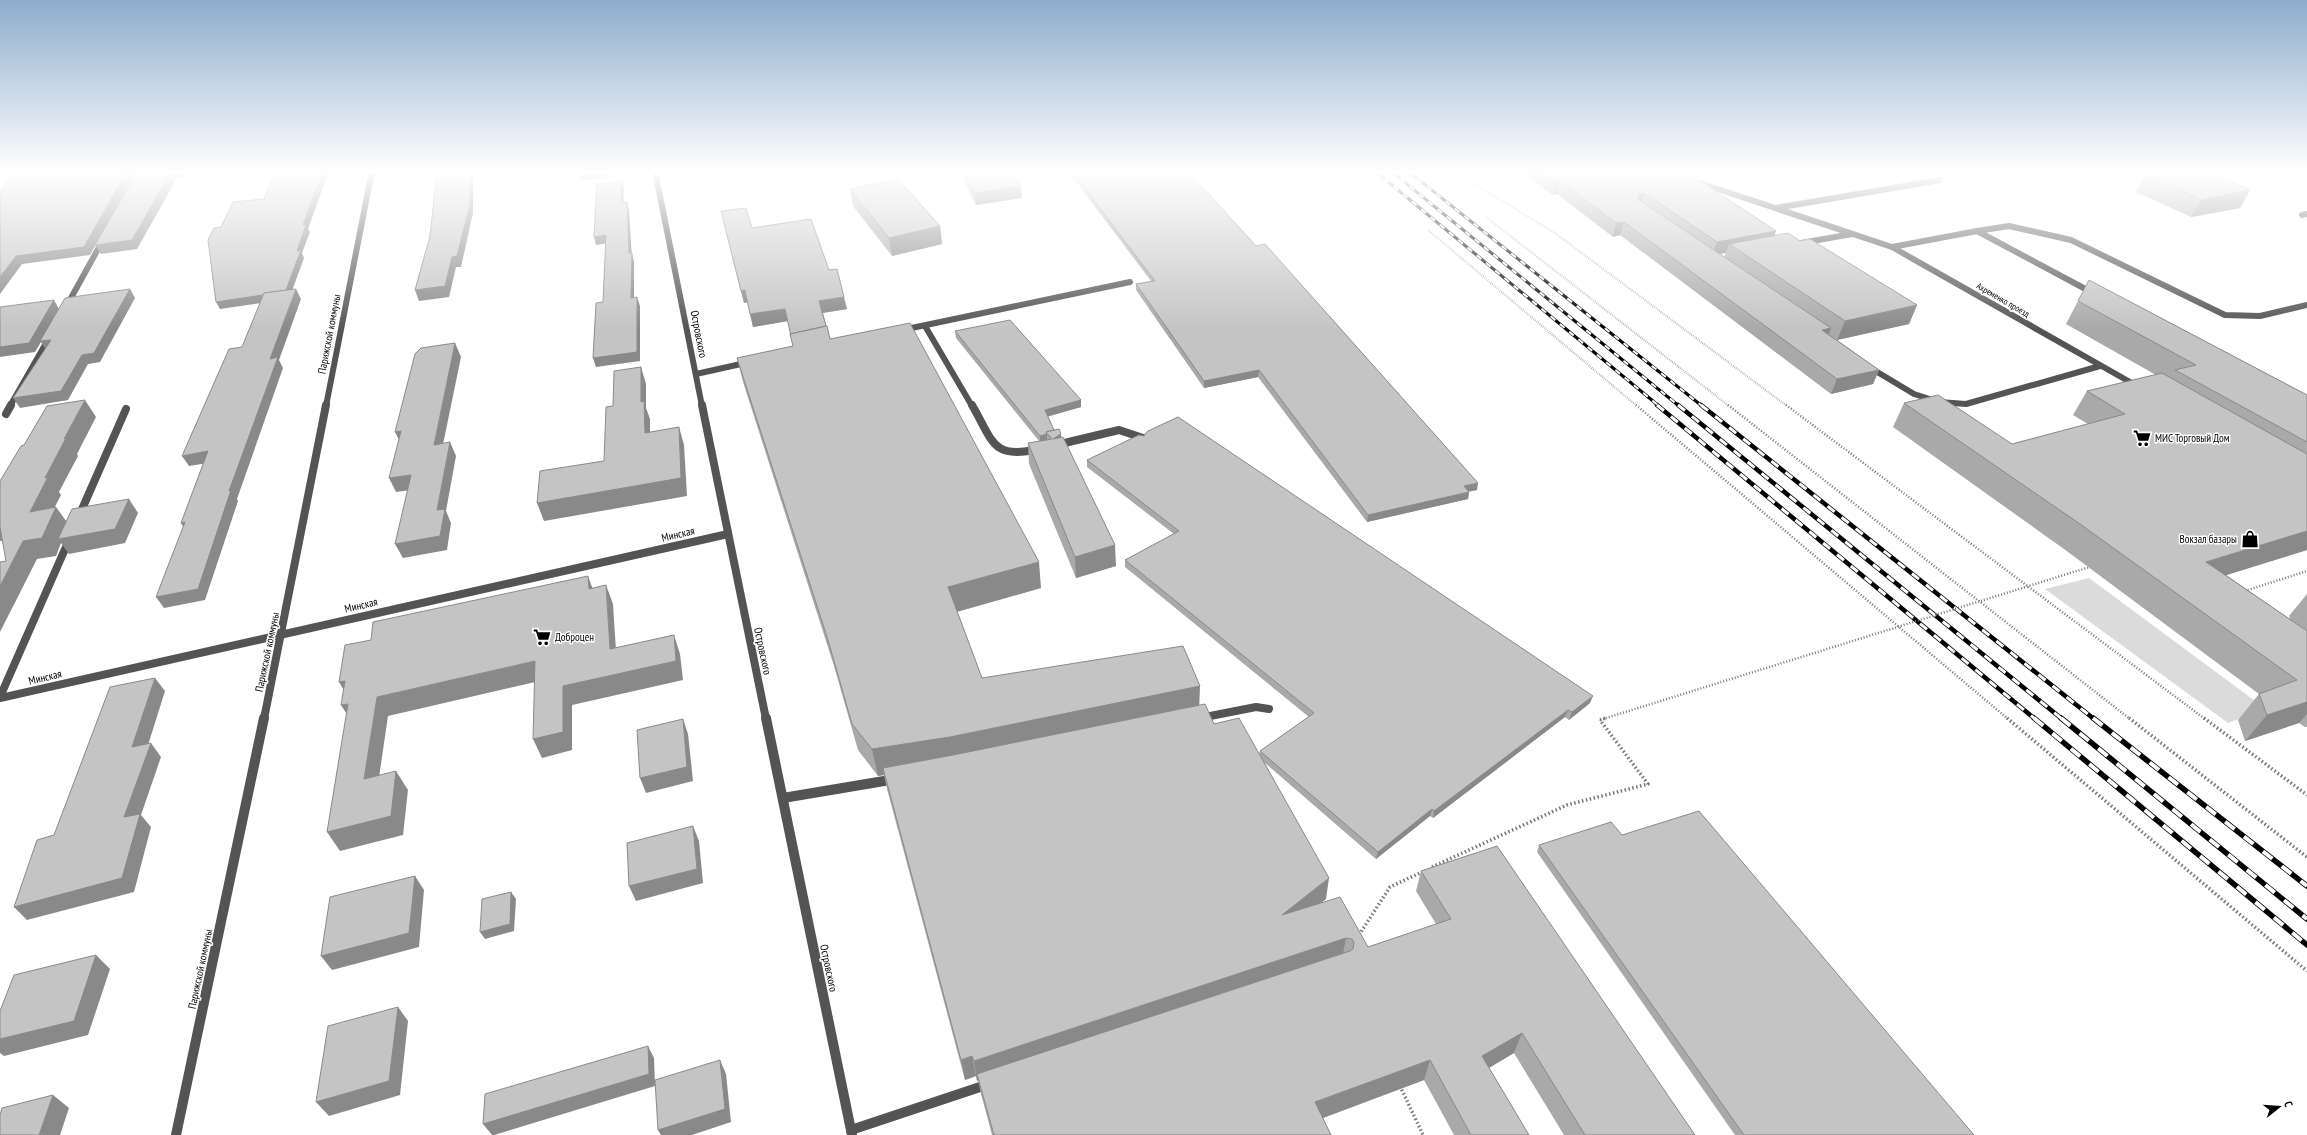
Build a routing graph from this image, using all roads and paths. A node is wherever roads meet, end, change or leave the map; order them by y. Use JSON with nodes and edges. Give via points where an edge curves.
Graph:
{"nodes":[{"id":1,"x":362,"y":224,"type":"edge"},
{"id":2,"x":666,"y":224,"type":"edge"},
{"id":3,"x":1495,"y":224,"type":"edge"},
{"id":4,"x":1540,"y":224,"type":"edge"},
{"id":5,"x":1823,"y":224,"type":"edge"},
{"id":6,"x":1428,"y":230,"type":"dead end"},
{"id":7,"x":1977,"y":231,"type":"junction"},
{"id":8,"x":107,"y":234,"type":"edge"},
{"id":9,"x":1852,"y":234,"type":"junction"},
{"id":10,"x":1797,"y":244,"type":"edge"},
{"id":11,"x":1892,"y":247,"type":"junction"},
{"id":12,"x":1130,"y":282,"type":"dead end"},
{"id":13,"x":2097,"y":295,"type":"edge"},
{"id":14,"x":68,"y":303,"type":"junction"},
{"id":15,"x":61,"y":304,"type":"edge"},
{"id":16,"x":2307,"y":305,"type":"edge"},
{"id":17,"x":61,"y":317,"type":"edge"},
{"id":18,"x":925,"y":326,"type":"junction"},
{"id":19,"x":53,"y":330,"type":"edge"},
{"id":20,"x":895,"y":332,"type":"edge"},
{"id":21,"x":757,"y":361,"type":"edge"},
{"id":22,"x":1862,"y":363,"type":"edge"},
{"id":23,"x":2100,"y":366,"type":"junction"},
{"id":24,"x":696,"y":374,"type":"junction"},
{"id":25,"x":2142,"y":389,"type":"edge"},
{"id":26,"x":126,"y":409,"type":"dead end"},
{"id":27,"x":6,"y":414,"type":"dead end"},
{"id":28,"x":1143,"y":438,"type":"edge"},
{"id":29,"x":728,"y":534,"type":"junction"},
{"id":30,"x":2097,"y":564,"type":"edge"},
{"id":31,"x":2307,"y":572,"type":"edge"},
{"id":32,"x":2238,"y":593,"type":"edge"},
{"id":33,"x":1980,"y":601,"type":"junction"},
{"id":34,"x":1898,"y":627,"type":"junction"},
{"id":35,"x":282,"y":634,"type":"junction"},
{"id":36,"x":2053,"y":658,"type":"junction"},
{"id":37,"x":1968,"y":687,"type":"junction"},
{"id":38,"x":0,"y":698,"type":"edge"},
{"id":39,"x":1269,"y":709,"type":"dead end"},
{"id":40,"x":1194,"y":720,"type":"edge"},
{"id":41,"x":908,"y":778,"type":"edge"},
{"id":42,"x":2306,"y":793,"type":"edge"},
{"id":43,"x":783,"y":798,"type":"junction"},
{"id":44,"x":2307,"y":857,"type":"edge"},
{"id":45,"x":1356,"y":940,"type":"edge"},
{"id":46,"x":2307,"y":971,"type":"edge"},
{"id":47,"x":1396,"y":1078,"type":"edge"},
{"id":48,"x":1003,"y":1079,"type":"edge"},
{"id":49,"x":852,"y":1132,"type":"edge"},
{"id":50,"x":176,"y":1135,"type":"edge"},
{"id":51,"x":1423,"y":1135,"type":"edge"}],
"edges":[{"from":1,"to":35,"type":"street","name":"Парижской коммуны"},
{"from":2,"to":24,"type":"street","name":"Островского"},
{"from":3,"to":36,"type":"path"},
{"from":4,"to":42,"type":"path"},
{"from":5,"to":9,"type":"street","name":"Ахременко проезд"},
{"from":6,"to":37,"type":"path"},
{"from":7,"to":11,"type":"street"},
{"from":7,"to":13,"type":"street"},
{"from":7,"to":16,"type":"street","via":[[2008,226],[2071,240],[2232,317],[2251,318]]},
{"from":8,"to":14,"type":"street"},
{"from":9,"to":10,"type":"street"},
{"from":9,"to":11,"type":"street","name":"Ахременко проезд"},
{"from":11,"to":23,"type":"street","name":"Ахременко проезд"},
{"from":12,"to":18,"type":"street"},
{"from":14,"to":15,"type":"street"},
{"from":14,"to":17,"type":"street"},
{"from":18,"to":20,"type":"street"},
{"from":18,"to":28,"type":"street","via":[[994,443],[1002,452],[1016,454],[1119,430]]},
{"from":19,"to":27,"type":"street"},
{"from":21,"to":24,"type":"street"},
{"from":22,"to":23,"type":"street","via":[[1908,392],[1954,404],[1966,404]]},
{"from":23,"to":25,"type":"street","name":"Ахременко проезд"},
{"from":24,"to":29,"type":"street","name":"Островского"},
{"from":26,"to":38,"type":"street"},
{"from":29,"to":35,"type":"street","name":"Минская"},
{"from":29,"to":43,"type":"street","name":"Островского"},
{"from":30,"to":33,"type":"path","bridge":true},
{"from":31,"to":32,"type":"path"},
{"from":33,"to":34,"type":"path","bridge":true},
{"from":33,"to":36,"type":"path"},
{"from":34,"to":37,"type":"path"},
{"from":34,"to":45,"type":"path","bridge":true,"via":[[1600,720],[1648,784],[1567,805],[1390,887]]},
{"from":35,"to":38,"type":"street","name":"Минская"},
{"from":35,"to":50,"type":"street","name":"Парижской коммуны"},
{"from":36,"to":44,"type":"path"},
{"from":37,"to":46,"type":"path"},
{"from":39,"to":40,"type":"street","via":[[1256,707]]},
{"from":41,"to":43,"type":"street"},
{"from":43,"to":49,"type":"street","name":"Островского"},
{"from":47,"to":51,"type":"path"},
{"from":48,"to":49,"type":"street"}]}
